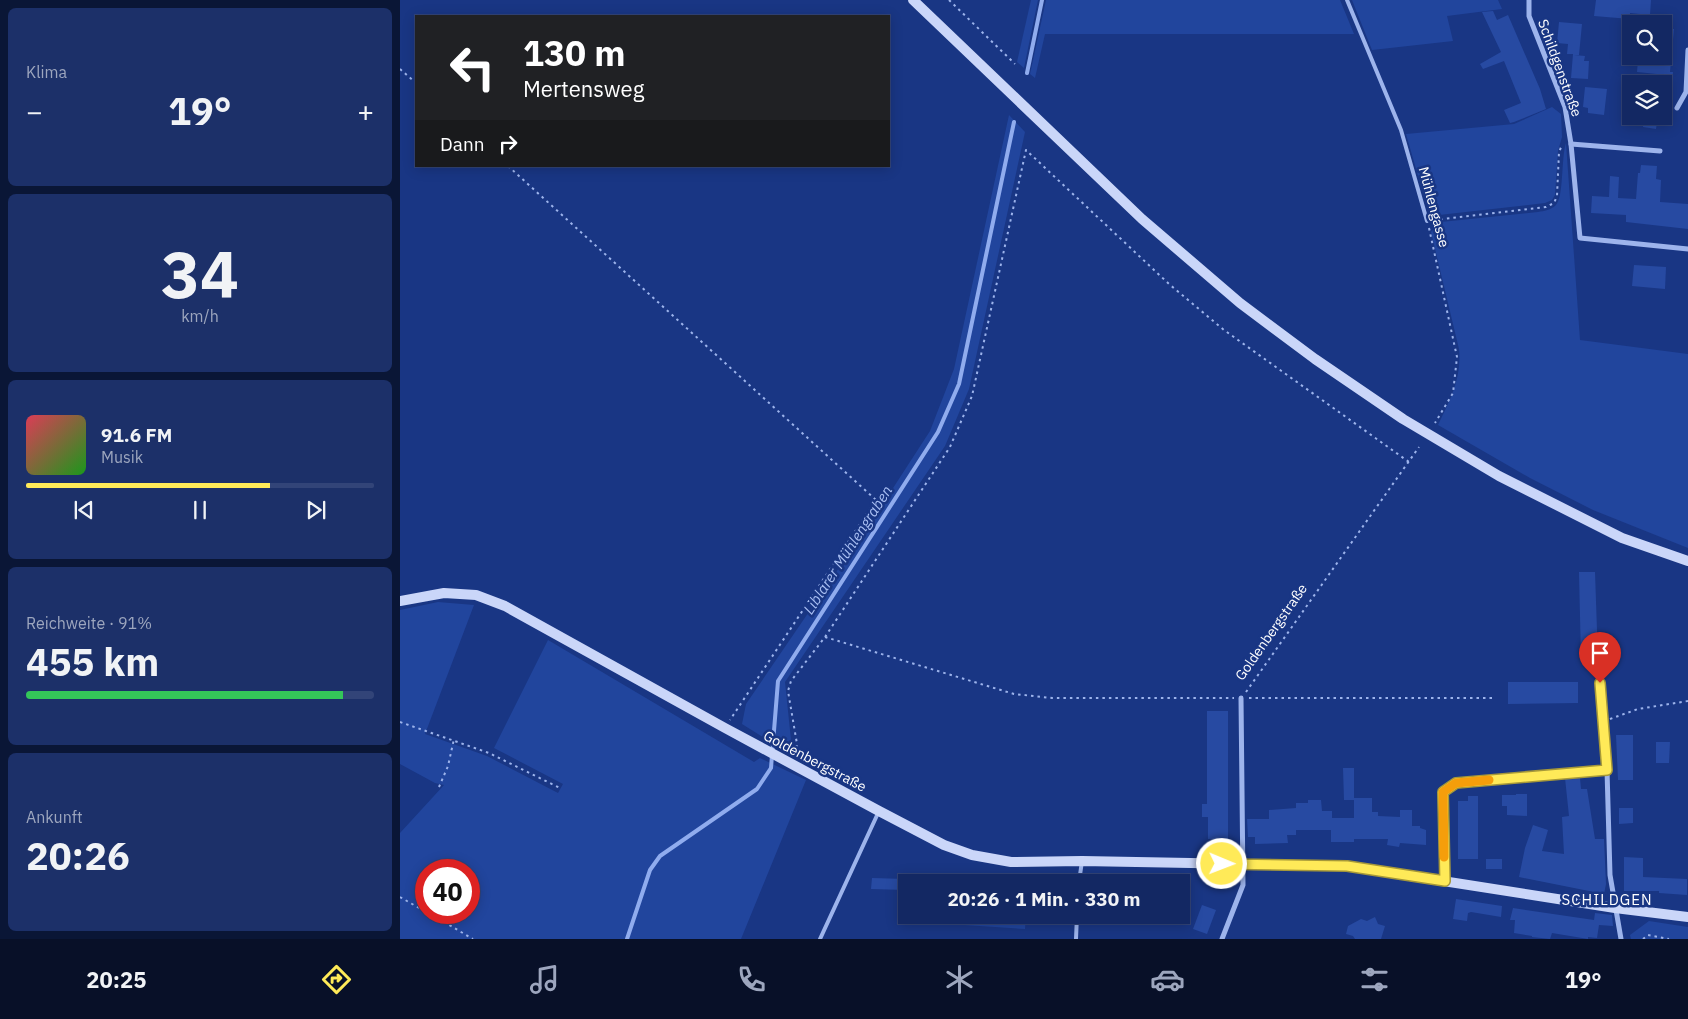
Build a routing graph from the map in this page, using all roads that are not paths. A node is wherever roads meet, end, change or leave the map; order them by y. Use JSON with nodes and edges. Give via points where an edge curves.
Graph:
{"nodes":[{"id":1,"x":913,"y":0,"type":"edge"},
{"id":2,"x":1347,"y":0,"type":"edge"},
{"id":3,"x":1529,"y":0,"type":"edge"},
{"id":4,"x":1688,"y":50,"type":"edge"},
{"id":5,"x":1677,"y":108,"type":"dead end"},
{"id":6,"x":1571,"y":144,"type":"junction"},
{"id":7,"x":1660,"y":151,"type":"dead end"},
{"id":8,"x":1427,"y":221,"type":"road end"},
{"id":9,"x":1688,"y":249,"type":"edge"},
{"id":10,"x":1688,"y":561,"type":"edge"},
{"id":11,"x":400,"y":602,"type":"edge"},
{"id":12,"x":1600,"y":683,"type":"dead end"},
{"id":13,"x":1241,"y":698,"type":"road end"},
{"id":14,"x":1607,"y":770,"type":"junction"},
{"id":15,"x":879,"y":811,"type":"junction"},
{"id":16,"x":1082,"y":861,"type":"junction"},
{"id":17,"x":1242,"y":864,"type":"junction"},
{"id":18,"x":1080,"y":874,"type":"edge"},
{"id":19,"x":1445,"y":881,"type":"junction"},
{"id":20,"x":1615,"y":908,"type":"junction"},
{"id":21,"x":1688,"y":917,"type":"edge"},
{"id":22,"x":1077,"y":924,"type":"edge"},
{"id":23,"x":820,"y":939,"type":"edge"},
{"id":24,"x":1076,"y":939,"type":"edge"},
{"id":25,"x":1222,"y":939,"type":"edge"},
{"id":26,"x":1621,"y":939,"type":"edge"}],
"edges":[{"from":1,"to":10,"type":"street","via":[[1142,219],[1240,303],[1315,360],[1403,419],[1499,476],[1622,538]]},
{"from":2,"to":8,"type":"lane","name":"Mühlengasse","via":[[1401,130]]},
{"from":3,"to":6,"type":"street","name":"Schildgenstraße","via":[[1529,16],[1565,107]]},
{"from":4,"to":5,"type":"street","via":[[1686,92]]},
{"from":6,"to":7,"type":"street"},
{"from":6,"to":9,"type":"street","name":"Schildgenstraße","via":[[1580,238]]},
{"from":11,"to":15,"type":"street","name":"Goldenbergstraße","via":[[444,594],[476,595],[505,606]]},
{"from":12,"to":14,"type":"street"},
{"from":13,"to":17,"type":"street","name":"Goldenbergstraße"},
{"from":14,"to":19,"type":"street","via":[[1456,783],[1443,792]]},
{"from":14,"to":20,"type":"street","via":[[1610,875]]},
{"from":15,"to":16,"type":"street","name":"Goldenbergstraße","via":[[944,845],[972,855],[1010,862]]},
{"from":15,"to":23,"type":"lane"},
{"from":16,"to":17,"type":"street","name":"Goldenbergstraße"},
{"from":16,"to":18,"type":"lane"},
{"from":17,"to":19,"type":"street","name":"Goldenbergstraße","via":[[1347,866]]},
{"from":17,"to":25,"type":"street","via":[[1243,885]]},
{"from":19,"to":20,"type":"street","name":"Goldenbergstraße"},
{"from":20,"to":21,"type":"street","name":"Goldenbergstraße"},
{"from":20,"to":26,"type":"street"},
{"from":22,"to":24,"type":"lane"}]}
